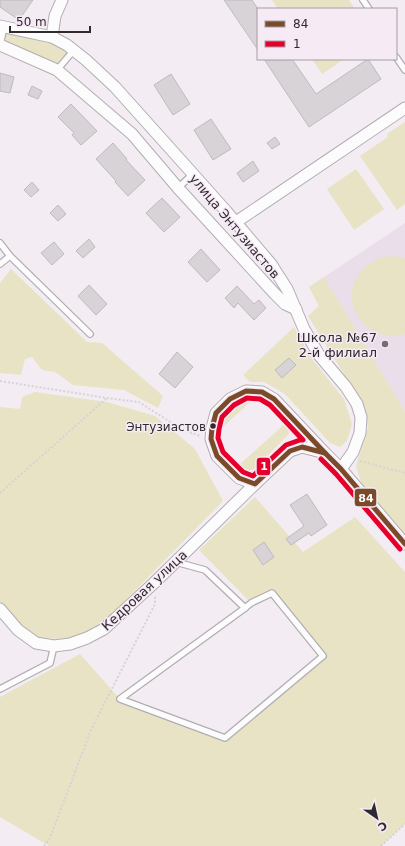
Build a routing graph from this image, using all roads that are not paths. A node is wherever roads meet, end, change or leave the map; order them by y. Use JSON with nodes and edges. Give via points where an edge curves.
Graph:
{"nodes":[{"id":1,"x":62,"y":0,"type":"edge"},
{"id":2,"x":2,"y":27,"type":"edge"},
{"id":3,"x":52,"y":37,"type":"junction"},
{"id":4,"x":0,"y":45,"type":"edge"},
{"id":5,"x":75,"y":50,"type":"junction"},
{"id":6,"x":397,"y":58,"type":"edge"},
{"id":7,"x":57,"y":70,"type":"junction"},
{"id":8,"x":405,"y":70,"type":"edge"},
{"id":9,"x":405,"y":108,"type":"edge"},
{"id":10,"x":192,"y":174,"type":"junction"},
{"id":11,"x":178,"y":188,"type":"junction"},
{"id":12,"x":236,"y":222,"type":"junction"},
{"id":13,"x":0,"y":243,"type":"edge"},
{"id":14,"x":10,"y":256,"type":"junction"},
{"id":15,"x":0,"y":264,"type":"edge"},
{"id":16,"x":296,"y":309,"type":"junction"},
{"id":17,"x":90,"y":334,"type":"dead end"},
{"id":18,"x":325,"y":453,"type":"junction"},
{"id":19,"x":341,"y":469,"type":"junction"},
{"id":20,"x":255,"y":484,"type":"junction"},
{"id":21,"x":405,"y":544,"type":"edge"},
{"id":22,"x":175,"y":562,"type":"junction"},
{"id":23,"x":245,"y":608,"type":"junction"},
{"id":24,"x":0,"y":609,"type":"edge"},
{"id":25,"x":54,"y":646,"type":"junction"},
{"id":26,"x":0,"y":688,"type":"edge"}],
"edges":[{"from":1,"to":3,"type":"street","via":[[55,16]]},
{"from":2,"to":3,"type":"street","name":"улица Энтузиастов"},
{"from":2,"to":4,"type":"lane"},
{"from":3,"to":5,"type":"street","name":"улица Энтузиастов"},
{"from":4,"to":7,"type":"street"},
{"from":5,"to":7,"type":"lane"},
{"from":5,"to":10,"type":"street","name":"улица Энтузиастов","via":[[115,87]]},
{"from":6,"to":8,"type":"lane"},
{"from":7,"to":11,"type":"street","via":[[132,134]]},
{"from":9,"to":12,"type":"street"},
{"from":10,"to":11,"type":"lane"},
{"from":10,"to":12,"type":"street","name":"улица Энтузиастов"},
{"from":11,"to":16,"type":"street","via":[[275,294],[285,304]]},
{"from":12,"to":16,"type":"street","name":"улица Энтузиастов","via":[[271,264]]},
{"from":13,"to":14,"type":"lane"},
{"from":14,"to":15,"type":"lane"},
{"from":14,"to":17,"type":"lane"},
{"from":16,"to":19,"type":"street","name":"улица Энтузиастов","via":[[319,355],[357,404],[361,417],[360,433],[353,452]]},
{"from":18,"to":19,"type":"street"},
{"from":18,"to":20,"type":"street","name":"Кедровая улица","via":[[302,447],[290,451]]},
{"from":18,"to":20,"type":"street","via":[[274,399],[262,392],[246,392],[230,399],[216,413],[211,439],[217,456],[239,478]]},
{"from":19,"to":21,"type":"street"},
{"from":20,"to":22,"type":"street","name":"Кедровая улица"},
{"from":22,"to":23,"type":"lane","via":[[205,570]]},
{"from":22,"to":25,"type":"street","name":"Кедровая улица","via":[[104,629],[70,644]]},
{"from":23,"to":23,"type":"lane","via":[[272,593],[323,656],[225,738],[120,699]]},
{"from":24,"to":25,"type":"street","name":"Кедровая улица","via":[[18,630],[36,643]]},
{"from":25,"to":26,"type":"lane","via":[[50,662]]}]}
